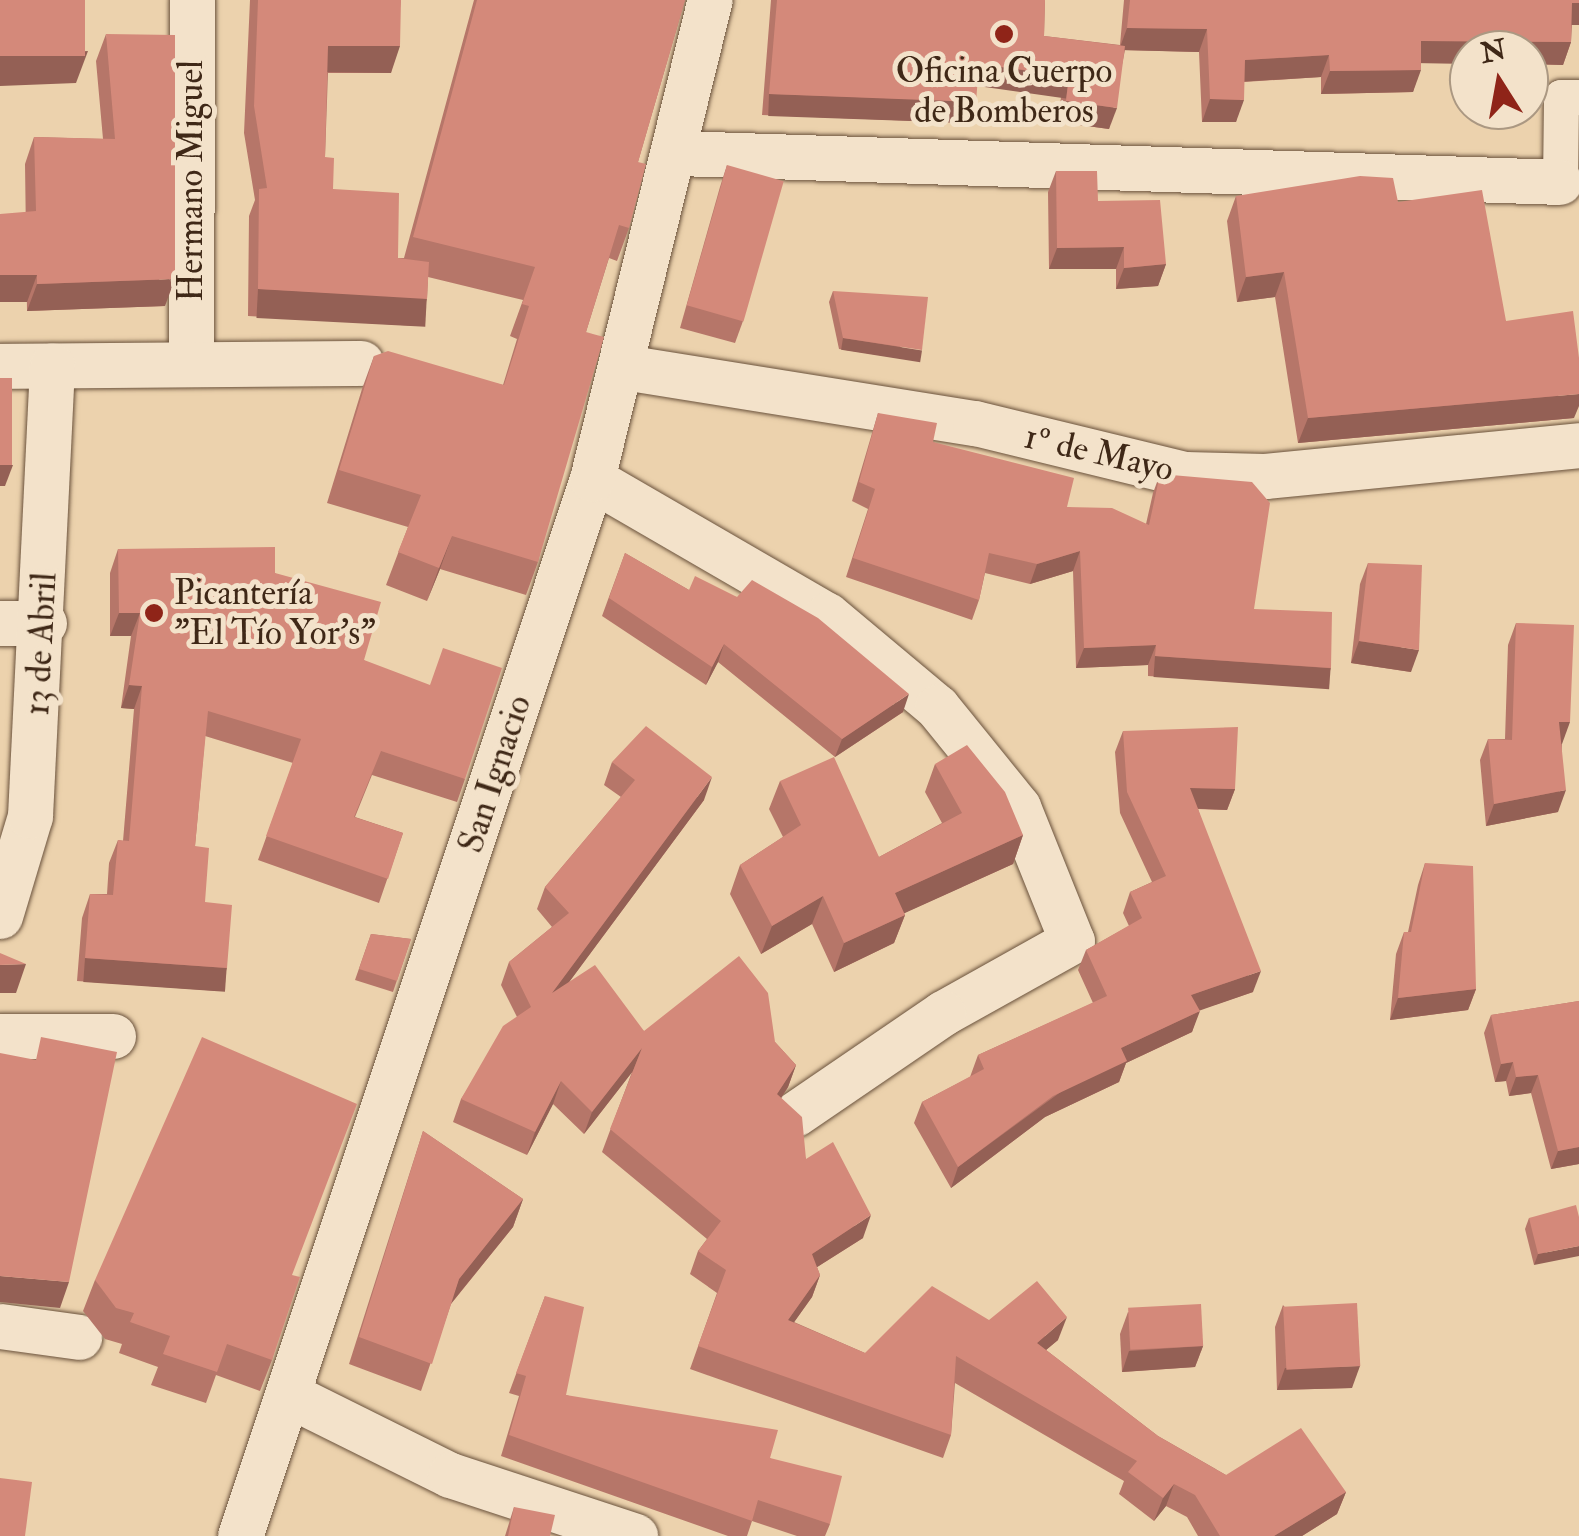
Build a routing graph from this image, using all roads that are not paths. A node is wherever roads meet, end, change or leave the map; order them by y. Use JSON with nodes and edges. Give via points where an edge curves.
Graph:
{"nodes":[{"id":1,"x":192,"y":0,"type":"edge"},
{"id":2,"x":710,"y":0,"type":"edge"},
{"id":3,"x":1579,"y":97,"type":"edge"},
{"id":4,"x":678,"y":152,"type":"junction"},
{"id":5,"x":1560,"y":182,"type":"joint"},
{"id":6,"x":191,"y":363,"type":"junction"},
{"id":7,"x":361,"y":363,"type":"dead end"},
{"id":8,"x":0,"y":366,"type":"edge"},
{"id":9,"x":52,"y":366,"type":"junction"},
{"id":10,"x":624,"y":366,"type":"junction"},
{"id":11,"x":1579,"y":445,"type":"edge"},
{"id":12,"x":592,"y":479,"type":"junction"},
{"id":13,"x":0,"y":623,"type":"edge"},
{"id":14,"x":44,"y":623,"type":"junction"},
{"id":15,"x":0,"y":916,"type":"edge"},
{"id":16,"x":0,"y":1036,"type":"edge"},
{"id":17,"x":113,"y":1036,"type":"dead end"},
{"id":18,"x":795,"y":1114,"type":"edge"},
{"id":19,"x":0,"y":1326,"type":"edge"},
{"id":20,"x":79,"y":1337,"type":"dead end"},
{"id":21,"x":289,"y":1395,"type":"junction"},
{"id":22,"x":240,"y":1536,"type":"edge"},
{"id":23,"x":635,"y":1536,"type":"edge"}],
"edges":[{"from":1,"to":6,"type":"street","name":"Hermano Miguel"},
{"from":2,"to":4,"type":"street","name":"San Ignacio"},
{"from":3,"to":5,"type":"street","via":[[1561,97]]},
{"from":4,"to":5,"type":"street"},
{"from":4,"to":10,"type":"street","name":"San Ignacio"},
{"from":6,"to":7,"type":"street"},
{"from":6,"to":9,"type":"street"},
{"from":8,"to":9,"type":"street"},
{"from":9,"to":14,"type":"street","name":"13 de Abril"},
{"from":10,"to":11,"type":"street","name":"1º de Mayo","via":[[975,423],[1185,474],[1264,476]]},
{"from":10,"to":12,"type":"street","name":"San Ignacio"},
{"from":12,"to":18,"type":"street","via":[[827,615],[924,695],[1018,807],[1054,884],[1072,941],[942,1012]]},
{"from":12,"to":21,"type":"street","name":"San Ignacio"},
{"from":13,"to":14,"type":"street"},
{"from":14,"to":15,"type":"street","name":"13 de Abril","via":[[30,816]]},
{"from":16,"to":17,"type":"street"},
{"from":19,"to":20,"type":"street"},
{"from":21,"to":22,"type":"street","name":"San Ignacio"},
{"from":21,"to":23,"type":"street","via":[[450,1474]]}]}
